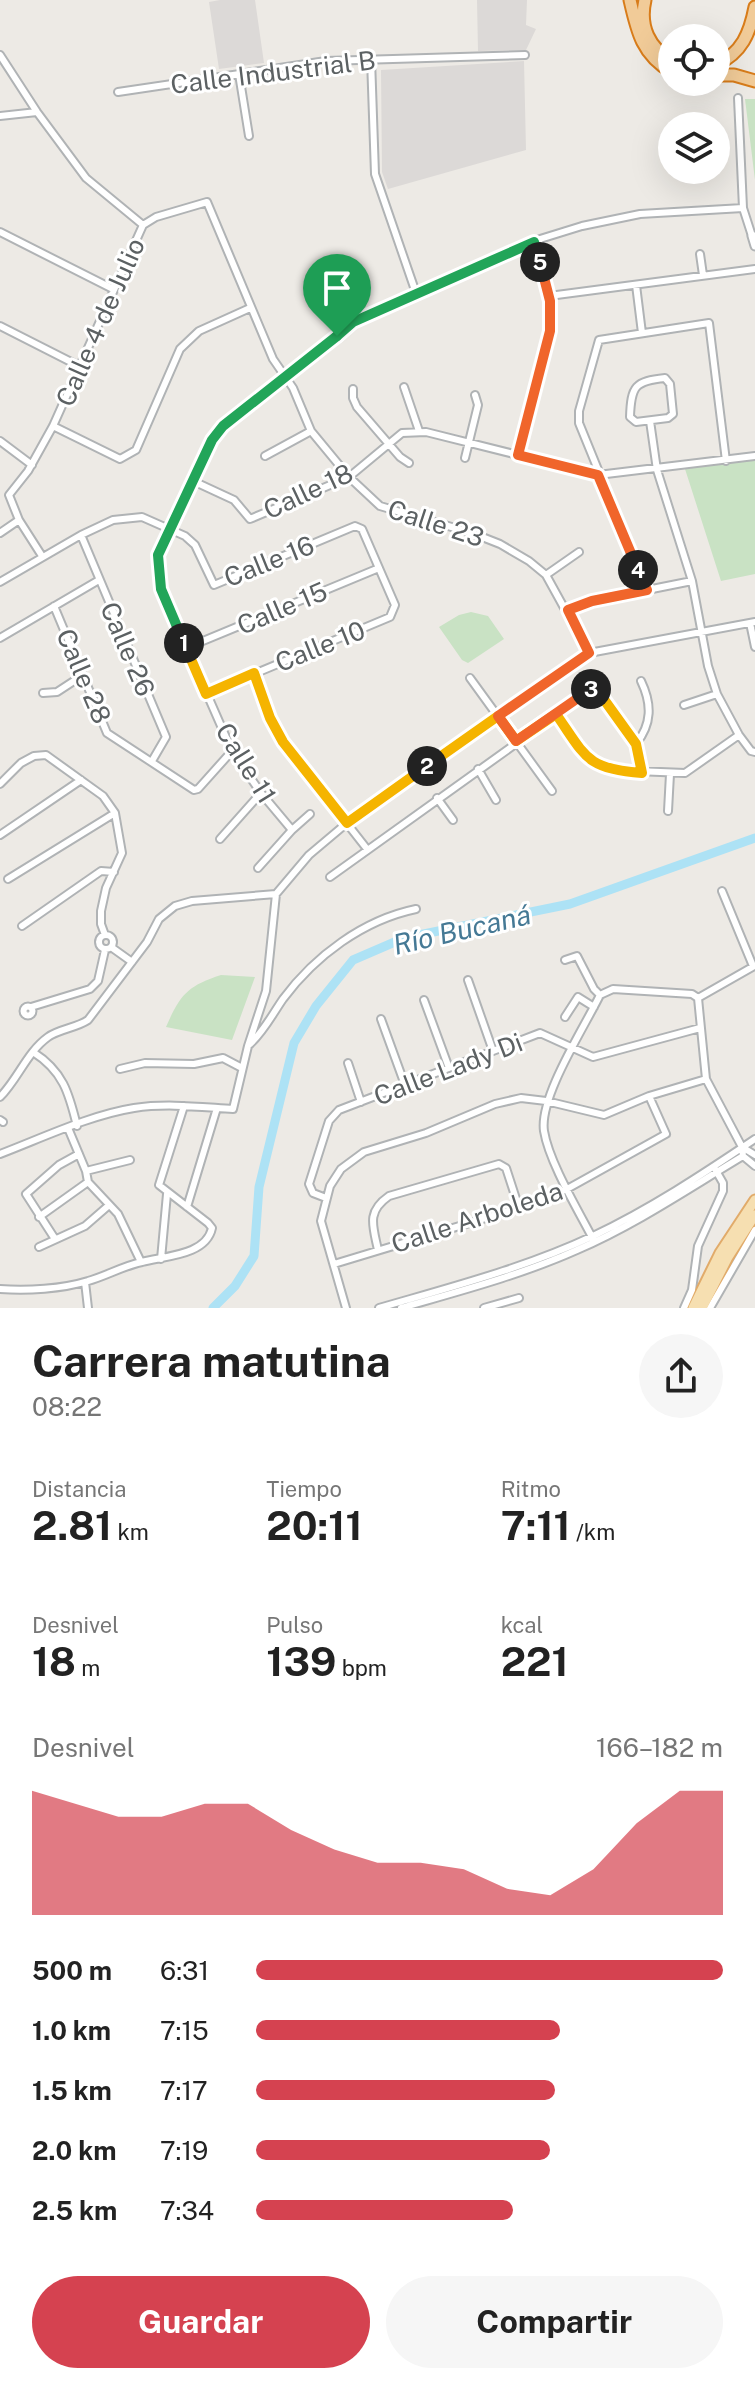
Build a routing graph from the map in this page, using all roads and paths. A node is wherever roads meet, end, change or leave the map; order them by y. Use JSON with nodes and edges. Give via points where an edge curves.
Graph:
{"nodes":[{"id":1,"x":630,"y":0,"type":"edge"},
{"id":2,"x":645,"y":0,"type":"edge"},
{"id":3,"x":755,"y":7,"type":"edge"},
{"id":4,"x":658,"y":48,"type":"edge"},
{"id":5,"x":0,"y":55,"type":"edge"},
{"id":6,"x":525,"y":55,"type":"dead end"},
{"id":7,"x":730,"y":58,"type":"edge"},
{"id":8,"x":371,"y":59,"type":"junction"},
{"id":9,"x":658,"y":61,"type":"edge"},
{"id":10,"x":239,"y":74,"type":"junction"},
{"id":11,"x":730,"y":75,"type":"edge"},
{"id":12,"x":755,"y":81,"type":"edge"},
{"id":13,"x":118,"y":92,"type":"dead end"},
{"id":14,"x":738,"y":98,"type":"dead end"},
{"id":15,"x":37,"y":112,"type":"junction"},
{"id":16,"x":0,"y":116,"type":"edge"},
{"id":17,"x":249,"y":136,"type":"dead end"},
{"id":18,"x":743,"y":208,"type":"junction"},
{"id":19,"x":143,"y":225,"type":"junction"},
{"id":20,"x":0,"y":232,"type":"edge"},
{"id":21,"x":754,"y":236,"type":"edge"},
{"id":22,"x":534,"y":242,"type":"junction"},
{"id":23,"x":755,"y":246,"type":"edge"},
{"id":24,"x":700,"y":254,"type":"dead end"},
{"id":25,"x":755,"y":269,"type":"edge"},
{"id":26,"x":703,"y":275,"type":"junction"},
{"id":27,"x":636,"y":285,"type":"junction"},
{"id":28,"x":113,"y":289,"type":"junction"},
{"id":29,"x":416,"y":293,"type":"junction"},
{"id":30,"x":549,"y":296,"type":"junction"},
{"id":31,"x":250,"y":308,"type":"junction"},
{"id":32,"x":0,"y":326,"type":"edge"},
{"id":33,"x":642,"y":333,"type":"junction"},
{"id":34,"x":79,"y":366,"type":"junction"},
{"id":35,"x":285,"y":378,"type":"junction"},
{"id":36,"x":404,"y":387,"type":"dead end"},
{"id":37,"x":353,"y":389,"type":"dead end"},
{"id":38,"x":475,"y":395,"type":"dead end"},
{"id":39,"x":650,"y":421,"type":"junction"},
{"id":40,"x":53,"y":426,"type":"junction"},
{"id":41,"x":311,"y":431,"type":"junction"},
{"id":42,"x":419,"y":431,"type":"junction"},
{"id":43,"x":0,"y":441,"type":"edge"},
{"id":44,"x":469,"y":442,"type":"junction"},
{"id":45,"x":388,"y":443,"type":"junction"},
{"id":46,"x":518,"y":455,"type":"junction"},
{"id":47,"x":265,"y":456,"type":"dead end"},
{"id":48,"x":755,"y":456,"type":"edge"},
{"id":49,"x":465,"y":458,"type":"dead end"},
{"id":50,"x":726,"y":461,"type":"junction"},
{"id":51,"x":409,"y":463,"type":"dead end"},
{"id":52,"x":32,"y":465,"type":"junction"},
{"id":53,"x":657,"y":470,"type":"junction"},
{"id":54,"x":598,"y":475,"type":"junction"},
{"id":55,"x":349,"y":477,"type":"junction"},
{"id":56,"x":193,"y":481,"type":"junction"},
{"id":57,"x":19,"y":520,"type":"junction"},
{"id":58,"x":169,"y":530,"type":"junction"},
{"id":59,"x":0,"y":533,"type":"edge"},
{"id":60,"x":81,"y":535,"type":"junction"},
{"id":61,"x":579,"y":552,"type":"dead end"},
{"id":62,"x":42,"y":556,"type":"junction"},
{"id":63,"x":379,"y":568,"type":"junction"},
{"id":64,"x":546,"y":575,"type":"junction"},
{"id":65,"x":99,"y":580,"type":"junction"},
{"id":66,"x":692,"y":581,"type":"junction"},
{"id":67,"x":0,"y":582,"type":"edge"},
{"id":68,"x":647,"y":590,"type":"junction"},
{"id":69,"x":54,"y":606,"type":"junction"},
{"id":70,"x":568,"y":610,"type":"junction"},
{"id":71,"x":753,"y":622,"type":"edge"},
{"id":72,"x":702,"y":630,"type":"junction"},
{"id":73,"x":0,"y":638,"type":"edge"},
{"id":74,"x":755,"y":647,"type":"edge"},
{"id":75,"x":186,"y":648,"type":"junction"},
{"id":76,"x":589,"y":653,"type":"junction"},
{"id":77,"x":254,"y":673,"type":"junction"},
{"id":78,"x":83,"y":675,"type":"junction"},
{"id":79,"x":470,"y":678,"type":"dead end"},
{"id":80,"x":641,"y":681,"type":"dead end"},
{"id":81,"x":43,"y":693,"type":"dead end"},
{"id":82,"x":206,"y":694,"type":"junction"},
{"id":83,"x":717,"y":694,"type":"junction"},
{"id":84,"x":684,"y":705,"type":"dead end"},
{"id":85,"x":556,"y":714,"type":"junction"},
{"id":86,"x":498,"y":716,"type":"junction"},
{"id":87,"x":739,"y":735,"type":"junction"},
{"id":88,"x":516,"y":741,"type":"junction"},
{"id":89,"x":636,"y":744,"type":"junction"},
{"id":90,"x":232,"y":751,"type":"junction"},
{"id":91,"x":755,"y":752,"type":"edge"},
{"id":92,"x":152,"y":761,"type":"junction"},
{"id":93,"x":478,"y":769,"type":"junction"},
{"id":94,"x":642,"y":773,"type":"junction"},
{"id":95,"x":670,"y":774,"type":"junction"},
{"id":96,"x":81,"y":780,"type":"junction"},
{"id":97,"x":0,"y":784,"type":"edge"},
{"id":98,"x":552,"y":791,"type":"dead end"},
{"id":99,"x":261,"y":793,"type":"junction"},
{"id":100,"x":437,"y":798,"type":"junction"},
{"id":101,"x":496,"y":800,"type":"dead end"},
{"id":102,"x":668,"y":811,"type":"dead end"},
{"id":103,"x":115,"y":813,"type":"junction"},
{"id":104,"x":310,"y":814,"type":"dead end"},
{"id":105,"x":453,"y":820,"type":"dead end"},
{"id":106,"x":347,"y":823,"type":"junction"},
{"id":107,"x":292,"y":830,"type":"junction"},
{"id":108,"x":0,"y":835,"type":"edge"},
{"id":109,"x":221,"y":839,"type":"dead end"},
{"id":110,"x":367,"y":849,"type":"junction"},
{"id":111,"x":258,"y":868,"type":"dead end"},
{"id":112,"x":114,"y":872,"type":"junction"},
{"id":113,"x":330,"y":877,"type":"dead end"},
{"id":114,"x":8,"y":879,"type":"dead end"},
{"id":115,"x":722,"y":891,"type":"dead end"},
{"id":116,"x":276,"y":894,"type":"junction"},
{"id":117,"x":416,"y":909,"type":"dead end"},
{"id":118,"x":22,"y":926,"type":"dead end"},
{"id":119,"x":105,"y":935,"type":"junction"},
{"id":120,"x":108,"y":948,"type":"junction"},
{"id":121,"x":565,"y":960,"type":"dead end"},
{"id":122,"x":132,"y":962,"type":"junction"},
{"id":123,"x":754,"y":966,"type":"edge"},
{"id":124,"x":468,"y":980,"type":"dead end"},
{"id":125,"x":600,"y":995,"type":"junction"},
{"id":126,"x":698,"y":998,"type":"junction"},
{"id":127,"x":424,"y":1000,"type":"dead end"},
{"id":128,"x":31,"y":1007,"type":"dead end"},
{"id":129,"x":594,"y":1007,"type":"junction"},
{"id":130,"x":565,"y":1017,"type":"dead end"},
{"id":131,"x":381,"y":1024,"type":"dead end"},
{"id":132,"x":700,"y":1028,"type":"junction"},
{"id":133,"x":248,"y":1046,"type":"junction"},
{"id":134,"x":574,"y":1047,"type":"junction"},
{"id":135,"x":493,"y":1051,"type":"junction"},
{"id":136,"x":33,"y":1052,"type":"junction"},
{"id":137,"x":242,"y":1068,"type":"junction"},
{"id":138,"x":348,"y":1068,"type":"dead end"},
{"id":139,"x":449,"y":1068,"type":"junction"},
{"id":140,"x":120,"y":1069,"type":"dead end"},
{"id":141,"x":706,"y":1079,"type":"junction"},
{"id":142,"x":405,"y":1085,"type":"junction"},
{"id":143,"x":0,"y":1096,"type":"edge"},
{"id":144,"x":649,"y":1096,"type":"junction"},
{"id":145,"x":546,"y":1101,"type":"junction"},
{"id":146,"x":361,"y":1102,"type":"junction"},
{"id":147,"x":184,"y":1106,"type":"junction"},
{"id":148,"x":217,"y":1108,"type":"junction"},
{"id":149,"x":77,"y":1126,"type":"junction"},
{"id":150,"x":68,"y":1128,"type":"junction"},
{"id":151,"x":755,"y":1139,"type":"edge"},
{"id":152,"x":742,"y":1147,"type":"junction"},
{"id":153,"x":0,"y":1154,"type":"edge"},
{"id":154,"x":79,"y":1154,"type":"junction"},
{"id":155,"x":755,"y":1155,"type":"edge"},
{"id":156,"x":743,"y":1156,"type":"junction"},
{"id":157,"x":130,"y":1160,"type":"dead end"},
{"id":158,"x":755,"y":1166,"type":"edge"},
{"id":159,"x":715,"y":1169,"type":"junction"},
{"id":160,"x":86,"y":1171,"type":"junction"},
{"id":161,"x":88,"y":1182,"type":"junction"},
{"id":162,"x":567,"y":1189,"type":"junction"},
{"id":163,"x":167,"y":1194,"type":"junction"},
{"id":164,"x":326,"y":1198,"type":"junction"},
{"id":165,"x":755,"y":1200,"type":"edge"},
{"id":166,"x":108,"y":1206,"type":"junction"},
{"id":167,"x":187,"y":1207,"type":"junction"},
{"id":168,"x":519,"y":1208,"type":"junction"},
{"id":169,"x":755,"y":1215,"type":"edge"},
{"id":170,"x":39,"y":1217,"type":"junction"},
{"id":171,"x":755,"y":1230,"type":"edge"},
{"id":172,"x":55,"y":1239,"type":"junction"},
{"id":173,"x":593,"y":1239,"type":"junction"},
{"id":174,"x":39,"y":1247,"type":"dead end"},
{"id":175,"x":378,"y":1250,"type":"junction"},
{"id":176,"x":161,"y":1259,"type":"junction"},
{"id":177,"x":141,"y":1262,"type":"junction"},
{"id":178,"x":334,"y":1264,"type":"junction"},
{"id":179,"x":85,"y":1282,"type":"junction"},
{"id":180,"x":1,"y":1292,"type":"edge"},
{"id":181,"x":519,"y":1298,"type":"dead end"},
{"id":182,"x":419,"y":1302,"type":"edge"},
{"id":183,"x":88,"y":1308,"type":"edge"},
{"id":184,"x":346,"y":1308,"type":"edge"},
{"id":185,"x":379,"y":1308,"type":"edge"},
{"id":186,"x":401,"y":1308,"type":"edge"},
{"id":187,"x":484,"y":1308,"type":"edge"},
{"id":188,"x":684,"y":1308,"type":"edge"},
{"id":189,"x":693,"y":1308,"type":"edge"},
{"id":190,"x":702,"y":1308,"type":"edge"},
{"id":191,"x":710,"y":1308,"type":"edge"}],
"edges":[{"from":1,"to":9,"type":"highway","via":[[635,28],[646,52]]},
{"from":2,"to":4,"type":"highway","via":[[642,17]]},
{"from":3,"to":7,"type":"highway","via":[[744,42]]},
{"from":5,"to":15,"type":"street"},
{"from":6,"to":8,"type":"street","name":"Calle Industrial B"},
{"from":8,"to":10,"type":"street","name":"Calle Industrial B"},
{"from":8,"to":29,"type":"street","via":[[375,174]]},
{"from":10,"to":13,"type":"street","name":"Calle Industrial B"},
{"from":10,"to":17,"type":"street"},
{"from":11,"to":12,"type":"highway"},
{"from":14,"to":18,"type":"street"},
{"from":15,"to":16,"type":"street"},
{"from":15,"to":19,"type":"street","via":[[86,178]]},
{"from":18,"to":21,"type":"street"},
{"from":18,"to":22,"type":"street","name":"Calle 11","via":[[640,214]]},
{"from":19,"to":28,"type":"street","name":"Calle 4 de Julio"},
{"from":19,"to":31,"type":"street","name":"Calle 4 de Julio","via":[[207,202]]},
{"from":20,"to":28,"type":"street"},
{"from":21,"to":23,"type":"street"},
{"from":22,"to":29,"type":"street","name":"Calle 11"},
{"from":22,"to":30,"type":"street"},
{"from":24,"to":26,"type":"street"},
{"from":25,"to":26,"type":"street"},
{"from":26,"to":27,"type":"street"},
{"from":27,"to":30,"type":"street"},
{"from":27,"to":33,"type":"street"},
{"from":28,"to":34,"type":"street","name":"Calle 4 de Julio"},
{"from":29,"to":35,"type":"street","name":"Calle 11","via":[[353,322]]},
{"from":30,"to":46,"type":"street","via":[[550,331]]},
{"from":31,"to":35,"type":"street","name":"Calle 4 de Julio"},
{"from":31,"to":40,"type":"street","via":[[199,331],[180,349],[130,455],[120,459]]},
{"from":32,"to":34,"type":"street"},
{"from":33,"to":50,"type":"street","via":[[709,323]]},
{"from":33,"to":54,"type":"street","via":[[603,338],[596,344],[579,423]]},
{"from":34,"to":40,"type":"street","name":"Calle 4 de Julio"},
{"from":35,"to":41,"type":"street","name":"Calle 23"},
{"from":35,"to":56,"type":"street","name":"Calle 11","via":[[223,426]]},
{"from":36,"to":42,"type":"street"},
{"from":37,"to":45,"type":"street","via":[[357,407]]},
{"from":38,"to":44,"type":"street","via":[[478,405]]},
{"from":39,"to":39,"type":"street","via":[[673,414],[665,378],[637,384],[630,417]]},
{"from":39,"to":53,"type":"street"},
{"from":40,"to":52,"type":"street","name":"Calle 4 de Julio"},
{"from":41,"to":47,"type":"street"},
{"from":41,"to":55,"type":"street","name":"Calle 23"},
{"from":42,"to":44,"type":"street"},
{"from":42,"to":45,"type":"street","name":"Calle 18","via":[[402,433]]},
{"from":43,"to":52,"type":"street"},
{"from":44,"to":46,"type":"street"},
{"from":44,"to":49,"type":"street"},
{"from":45,"to":51,"type":"street"},
{"from":45,"to":55,"type":"street","name":"Calle 18"},
{"from":46,"to":54,"type":"street"},
{"from":48,"to":50,"type":"street"},
{"from":50,"to":53,"type":"street"},
{"from":52,"to":57,"type":"street","name":"Calle 4 de Julio","via":[[9,495]]},
{"from":53,"to":54,"type":"street"},
{"from":53,"to":66,"type":"street"},
{"from":54,"to":68,"type":"street"},
{"from":55,"to":56,"type":"street","name":"Calle 18","via":[[250,519],[234,500]]},
{"from":55,"to":64,"type":"street","name":"Calle 23","via":[[380,506],[486,538]]},
{"from":56,"to":58,"type":"street","name":"Calle 11"},
{"from":57,"to":59,"type":"street"},
{"from":57,"to":62,"type":"street"},
{"from":58,"to":60,"type":"street","via":[[142,517],[121,519]]},
{"from":58,"to":63,"type":"street","name":"Calle 16","via":[[195,545],[214,585],[355,526],[362,529]]},
{"from":58,"to":75,"type":"street","name":"Calle 11","via":[[158,555],[158,577]]},
{"from":60,"to":62,"type":"street"},
{"from":60,"to":65,"type":"street","name":"Calle 26"},
{"from":61,"to":64,"type":"street"},
{"from":62,"to":67,"type":"street"},
{"from":63,"to":75,"type":"street","name":"Calle 15"},
{"from":63,"to":77,"type":"street","name":"Calle 10","via":[[395,605],[390,617]]},
{"from":64,"to":70,"type":"street"},
{"from":65,"to":69,"type":"street"},
{"from":65,"to":92,"type":"street","name":"Calle 26","via":[[166,737]]},
{"from":66,"to":68,"type":"street"},
{"from":66,"to":72,"type":"street"},
{"from":68,"to":70,"type":"street"},
{"from":69,"to":73,"type":"street"},
{"from":69,"to":78,"type":"street","name":"Calle 28"},
{"from":70,"to":76,"type":"street"},
{"from":71,"to":72,"type":"street"},
{"from":71,"to":74,"type":"street"},
{"from":72,"to":76,"type":"street"},
{"from":72,"to":83,"type":"street"},
{"from":75,"to":82,"type":"street","name":"Calle 11"},
{"from":76,"to":86,"type":"street"},
{"from":77,"to":82,"type":"street","name":"Calle 10"},
{"from":77,"to":106,"type":"street","via":[[283,742]]},
{"from":78,"to":81,"type":"street","via":[[57,692]]},
{"from":78,"to":92,"type":"street","name":"Calle 28","via":[[107,733]]},
{"from":79,"to":86,"type":"street"},
{"from":80,"to":89,"type":"street","via":[[649,720]]},
{"from":82,"to":90,"type":"street","name":"Calle 11"},
{"from":83,"to":84,"type":"street"},
{"from":83,"to":87,"type":"street"},
{"from":85,"to":88,"type":"street"},
{"from":85,"to":89,"type":"street","via":[[595,687]]},
{"from":85,"to":94,"type":"street","via":[[595,764]]},
{"from":86,"to":88,"type":"street"},
{"from":86,"to":106,"type":"street"},
{"from":87,"to":91,"type":"street"},
{"from":87,"to":95,"type":"street","via":[[685,773]]},
{"from":88,"to":93,"type":"street"},
{"from":88,"to":98,"type":"street"},
{"from":89,"to":94,"type":"street"},
{"from":90,"to":92,"type":"street","name":"Calle 28","via":[[194,790]]},
{"from":90,"to":99,"type":"street","name":"Calle 11"},
{"from":93,"to":100,"type":"street"},
{"from":93,"to":101,"type":"street"},
{"from":94,"to":95,"type":"street"},
{"from":95,"to":102,"type":"street"},
{"from":96,"to":97,"type":"street","via":[[46,755],[21,763]]},
{"from":96,"to":103,"type":"street"},
{"from":96,"to":108,"type":"street"},
{"from":99,"to":107,"type":"street","name":"Calle 11"},
{"from":99,"to":109,"type":"street"},
{"from":100,"to":105,"type":"street"},
{"from":100,"to":110,"type":"street"},
{"from":103,"to":112,"type":"street","via":[[122,853]]},
{"from":103,"to":114,"type":"street"},
{"from":104,"to":107,"type":"street"},
{"from":106,"to":110,"type":"street"},
{"from":106,"to":116,"type":"street","via":[[309,855]]},
{"from":107,"to":111,"type":"street"},
{"from":110,"to":113,"type":"street"},
{"from":112,"to":118,"type":"street","via":[[101,871]]},
{"from":112,"to":119,"type":"street","via":[[101,911]]},
{"from":115,"to":123,"type":"street"},
{"from":116,"to":122,"type":"street","via":[[175,906],[159,919]]},
{"from":116,"to":133,"type":"street","via":[[266,991]]},
{"from":117,"to":133,"type":"street","via":[[373,922],[341,942],[304,974]]},
{"from":119,"to":120,"type":"street","via":[[112,938]]},
{"from":119,"to":120,"type":"street","via":[[99,943]]},
{"from":120,"to":122,"type":"street"},
{"from":120,"to":128,"type":"street","via":[[98,981],[90,989]]},
{"from":121,"to":125,"type":"street","via":[[577,956]]},
{"from":122,"to":136,"type":"street","via":[[88,1020],[49,1036]]},
{"from":123,"to":126,"type":"street"},
{"from":124,"to":135,"type":"street"},
{"from":125,"to":126,"type":"street","via":[[613,989]]},
{"from":125,"to":129,"type":"street"},
{"from":126,"to":132,"type":"street"},
{"from":127,"to":139,"type":"street"},
{"from":129,"to":130,"type":"street","via":[[578,997]]},
{"from":129,"to":134,"type":"street"},
{"from":131,"to":142,"type":"street"},
{"from":132,"to":134,"type":"street","name":"Calle Lady Di","via":[[593,1057]]},
{"from":132,"to":141,"type":"street"},
{"from":133,"to":137,"type":"street"},
{"from":134,"to":135,"type":"street","name":"Calle Lady Di","via":[[540,1033]]},
{"from":134,"to":145,"type":"street"},
{"from":135,"to":139,"type":"street","name":"Calle Lady Di"},
{"from":136,"to":143,"type":"street"},
{"from":136,"to":149,"type":"street","via":[[60,1076]]},
{"from":137,"to":140,"type":"street","via":[[223,1058]]},
{"from":137,"to":148,"type":"street","via":[[233,1109]]},
{"from":138,"to":146,"type":"street"},
{"from":139,"to":142,"type":"street","name":"Calle Lady Di"},
{"from":141,"to":144,"type":"street"},
{"from":141,"to":152,"type":"street"},
{"from":142,"to":146,"type":"street","name":"Calle Lady Di"},
{"from":144,"to":145,"type":"street","via":[[604,1115]]},
{"from":144,"to":162,"type":"street","name":"Calle Arboleda","via":[[666,1134]]},
{"from":145,"to":162,"type":"street","via":[[544,1132]]},
{"from":145,"to":164,"type":"street","via":[[521,1098],[495,1104],[364,1152],[341,1169]]},
{"from":146,"to":164,"type":"street","name":"Calle Lady Di","via":[[339,1110],[329,1121],[309,1184],[313,1193]]},
{"from":147,"to":148,"type":"street"},
{"from":147,"to":149,"type":"street","via":[[135,1108]]},
{"from":147,"to":163,"type":"street","via":[[159,1179]]},
{"from":148,"to":167,"type":"street"},
{"from":149,"to":150,"type":"street"},
{"from":150,"to":153,"type":"street"},
{"from":150,"to":154,"type":"street"},
{"from":151,"to":152,"type":"street"},
{"from":152,"to":155,"type":"street"},
{"from":152,"to":156,"type":"street"},
{"from":152,"to":159,"type":"street"},
{"from":154,"to":160,"type":"street"},
{"from":154,"to":170,"type":"street","via":[[29,1191],[26,1197]]},
{"from":156,"to":158,"type":"street"},
{"from":156,"to":159,"type":"street"},
{"from":157,"to":160,"type":"street"},
{"from":159,"to":173,"type":"street","via":[[641,1219]]},
{"from":159,"to":188,"type":"street","via":[[723,1191],[698,1246]]},
{"from":160,"to":161,"type":"street"},
{"from":161,"to":166,"type":"street"},
{"from":161,"to":170,"type":"street"},
{"from":162,"to":168,"type":"street","name":"Calle Arboleda"},
{"from":162,"to":173,"type":"street"},
{"from":163,"to":167,"type":"street"},
{"from":163,"to":176,"type":"street"},
{"from":164,"to":178,"type":"street","via":[[321,1221]]},
{"from":165,"to":189,"type":"main road"},
{"from":166,"to":172,"type":"street","via":[[92,1222]]},
{"from":166,"to":177,"type":"street","via":[[118,1214]]},
{"from":167,"to":176,"type":"street","via":[[211,1231],[186,1252]]},
{"from":168,"to":175,"type":"street","name":"Calle Arboleda"},
{"from":168,"to":175,"type":"street","via":[[506,1168],[499,1164],[389,1196],[373,1214]]},
{"from":169,"to":190,"type":"main road"},
{"from":170,"to":172,"type":"street"},
{"from":171,"to":191,"type":"street"},
{"from":172,"to":174,"type":"street"},
{"from":173,"to":182,"type":"street","via":[[528,1270]]},
{"from":175,"to":178,"type":"street","name":"Calle Arboleda"},
{"from":176,"to":177,"type":"street"},
{"from":177,"to":179,"type":"street"},
{"from":178,"to":184,"type":"street"},
{"from":179,"to":180,"type":"street"},
{"from":179,"to":183,"type":"street"},
{"from":181,"to":187,"type":"street"},
{"from":182,"to":185,"type":"street"},
{"from":182,"to":186,"type":"street"}]}
